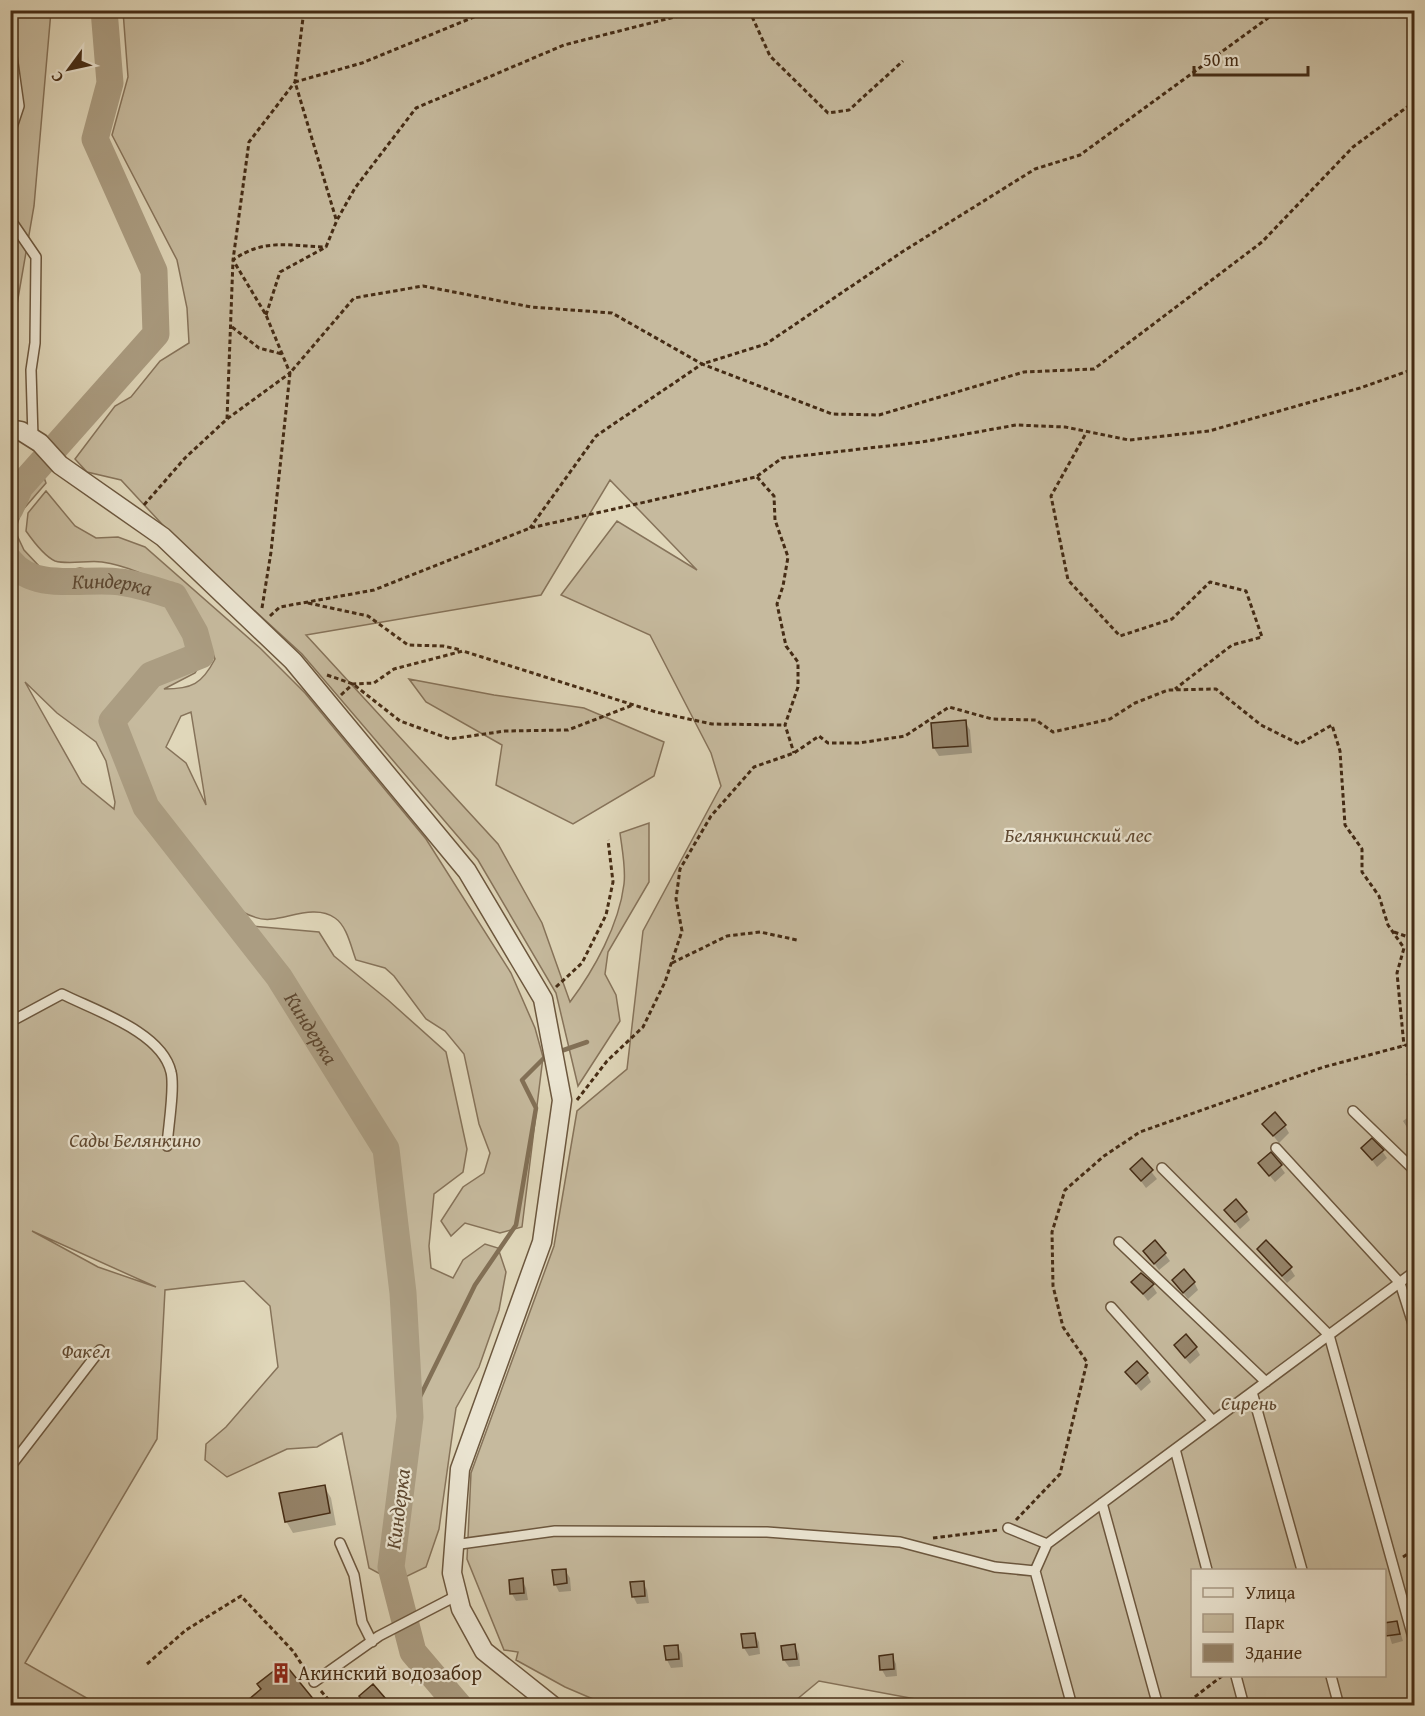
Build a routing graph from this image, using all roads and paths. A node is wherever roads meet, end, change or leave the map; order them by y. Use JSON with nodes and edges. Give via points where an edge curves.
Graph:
{"nodes":[{"id":1,"x":304,"y":10,"type":"edge"},
{"id":2,"x":491,"y":10,"type":"edge"},
{"id":3,"x":702,"y":10,"type":"edge"},
{"id":4,"x":748,"y":10,"type":"edge"},
{"id":5,"x":1282,"y":10,"type":"edge"},
{"id":6,"x":10,"y":42,"type":"edge"},
{"id":7,"x":903,"y":62,"type":"dead end"},
{"id":8,"x":295,"y":82,"type":"junction"},
{"id":9,"x":1414,"y":102,"type":"edge"},
{"id":10,"x":10,"y":133,"type":"edge"},
{"id":11,"x":10,"y":219,"type":"edge"},
{"id":12,"x":337,"y":220,"type":"junction"},
{"id":13,"x":326,"y":247,"type":"junction"},
{"id":14,"x":233,"y":260,"type":"junction"},
{"id":15,"x":266,"y":315,"type":"junction"},
{"id":16,"x":232,"y":327,"type":"junction"},
{"id":17,"x":282,"y":354,"type":"junction"},
{"id":18,"x":702,"y":364,"type":"junction"},
{"id":19,"x":1414,"y":369,"type":"edge"},
{"id":20,"x":290,"y":373,"type":"junction"},
{"id":21,"x":227,"y":419,"type":"junction"},
{"id":22,"x":10,"y":429,"type":"edge"},
{"id":23,"x":1085,"y":435,"type":"dead end"},
{"id":24,"x":36,"y":440,"type":"junction"},
{"id":25,"x":756,"y":477,"type":"junction"},
{"id":26,"x":146,"y":524,"type":"junction"},
{"id":27,"x":530,"y":528,"type":"junction"},
{"id":28,"x":306,"y":603,"type":"junction"},
{"id":29,"x":258,"y":628,"type":"junction"},
{"id":30,"x":463,"y":651,"type":"junction"},
{"id":31,"x":302,"y":671,"type":"junction"},
{"id":32,"x":353,"y":684,"type":"junction"},
{"id":33,"x":1173,"y":690,"type":"junction"},
{"id":34,"x":330,"y":705,"type":"junction"},
{"id":35,"x":635,"y":705,"type":"junction"},
{"id":36,"x":785,"y":725,"type":"junction"},
{"id":37,"x":794,"y":753,"type":"junction"},
{"id":38,"x":608,"y":840,"type":"dead end"},
{"id":39,"x":1392,"y":931,"type":"junction"},
{"id":40,"x":1414,"y":939,"type":"edge"},
{"id":41,"x":797,"y":940,"type":"dead end"},
{"id":42,"x":672,"y":963,"type":"junction"},
{"id":43,"x":543,"y":999,"type":"junction"},
{"id":44,"x":10,"y":1022,"type":"edge"},
{"id":45,"x":1414,"y":1043,"type":"edge"},
{"id":46,"x":1404,"y":1046,"type":"junction"},
{"id":47,"x":1353,"y":1111,"type":"dead end"},
{"id":48,"x":559,"y":1119,"type":"junction"},
{"id":49,"x":167,"y":1146,"type":"dead end"},
{"id":50,"x":1276,"y":1148,"type":"dead end"},
{"id":51,"x":1162,"y":1168,"type":"dead end"},
{"id":52,"x":1414,"y":1170,"type":"edge"},
{"id":53,"x":1119,"y":1242,"type":"dead end"},
{"id":54,"x":1414,"y":1272,"type":"edge"},
{"id":55,"x":1400,"y":1282,"type":"junction"},
{"id":56,"x":1111,"y":1307,"type":"dead end"},
{"id":57,"x":1414,"y":1327,"type":"edge"},
{"id":58,"x":1329,"y":1335,"type":"junction"},
{"id":59,"x":100,"y":1350,"type":"dead end"},
{"id":60,"x":1266,"y":1382,"type":"junction"},
{"id":61,"x":1252,"y":1392,"type":"junction"},
{"id":62,"x":1213,"y":1421,"type":"junction"},
{"id":63,"x":1175,"y":1449,"type":"junction"},
{"id":64,"x":10,"y":1467,"type":"edge"},
{"id":65,"x":1102,"y":1503,"type":"junction"},
{"id":66,"x":1008,"y":1528,"type":"junction"},
{"id":67,"x":932,"y":1538,"type":"dead end"},
{"id":68,"x":340,"y":1543,"type":"dead end"},
{"id":69,"x":1047,"y":1544,"type":"junction"},
{"id":70,"x":453,"y":1545,"type":"junction"},
{"id":71,"x":1207,"y":1569,"type":"edge"},
{"id":72,"x":1302,"y":1569,"type":"edge"},
{"id":73,"x":1035,"y":1572,"type":"junction"},
{"id":74,"x":458,"y":1595,"type":"junction"},
{"id":75,"x":1414,"y":1641,"type":"edge"},
{"id":76,"x":372,"y":1642,"type":"junction"},
{"id":77,"x":147,"y":1664,"type":"dead end"},
{"id":78,"x":1221,"y":1677,"type":"edge"},
{"id":79,"x":1236,"y":1677,"type":"edge"},
{"id":80,"x":1331,"y":1677,"type":"edge"},
{"id":81,"x":314,"y":1682,"type":"junction"},
{"id":82,"x":334,"y":1706,"type":"edge"},
{"id":83,"x":553,"y":1706,"type":"edge"},
{"id":84,"x":1072,"y":1706,"type":"edge"},
{"id":85,"x":1158,"y":1706,"type":"edge"},
{"id":86,"x":1183,"y":1706,"type":"edge"},
{"id":87,"x":1244,"y":1706,"type":"edge"},
{"id":88,"x":1339,"y":1706,"type":"edge"}],
"edges":[{"from":1,"to":8,"type":"path"},
{"from":2,"to":8,"type":"path","via":[[362,63]]},
{"from":3,"to":12,"type":"path","via":[[564,45],[416,108],[355,188]]},
{"from":4,"to":7,"type":"path","via":[[770,56],[828,113],[849,110]]},
{"from":5,"to":18,"type":"path","via":[[1080,155],[1035,169],[766,344]]},
{"from":6,"to":10,"type":"lane","via":[[19,106]]},
{"from":8,"to":12,"type":"path"},
{"from":8,"to":14,"type":"path","via":[[249,142]]},
{"from":9,"to":18,"type":"path","via":[[1353,147],[1262,242],[1094,369],[1024,372],[879,415],[832,414]]},
{"from":11,"to":24,"type":"lane","via":[[36,257],[31,370]]},
{"from":12,"to":13,"type":"path"},
{"from":13,"to":14,"type":"path","via":[[270,245],[251,248]]},
{"from":13,"to":15,"type":"path","via":[[280,272]]},
{"from":14,"to":15,"type":"path"},
{"from":14,"to":16,"type":"path"},
{"from":15,"to":17,"type":"path"},
{"from":16,"to":17,"type":"path","via":[[259,348]]},
{"from":16,"to":21,"type":"path"},
{"from":17,"to":20,"type":"path"},
{"from":18,"to":20,"type":"path","via":[[612,313],[531,307],[423,286],[354,298]]},
{"from":18,"to":27,"type":"path","via":[[596,436]]},
{"from":19,"to":25,"type":"path","via":[[1209,431],[1129,440],[1065,427],[1016,425],[922,442],[782,458]]},
{"from":20,"to":21,"type":"path"},
{"from":20,"to":29,"type":"path","via":[[271,552]]},
{"from":21,"to":26,"type":"path","via":[[143,503]]},
{"from":22,"to":24,"type":"street","via":[[21,430]]},
{"from":23,"to":33,"type":"path","via":[[1052,496],[1068,580],[1120,636],[1172,619],[1210,582],[1246,591],[1262,637],[1232,645]]},
{"from":24,"to":26,"type":"street","via":[[60,465]]},
{"from":25,"to":27,"type":"path"},
{"from":25,"to":36,"type":"path","via":[[774,496],[775,520],[788,557],[777,604],[786,646],[798,662],[798,687]]},
{"from":26,"to":29,"type":"street"},
{"from":27,"to":28,"type":"path","via":[[374,590]]},
{"from":28,"to":29,"type":"path","via":[[280,607]]},
{"from":28,"to":30,"type":"path","via":[[368,616],[408,645]]},
{"from":29,"to":31,"type":"street"},
{"from":30,"to":32,"type":"path","via":[[394,669],[374,683]]},
{"from":30,"to":35,"type":"path"},
{"from":31,"to":32,"type":"path"},
{"from":31,"to":34,"type":"street"},
{"from":32,"to":34,"type":"path"},
{"from":32,"to":35,"type":"path","via":[[400,721],[450,740],[505,731],[568,730]]},
{"from":33,"to":37,"type":"path","via":[[1135,703],[1110,719],[1053,732],[1036,720],[992,719],[949,707],[905,736],[858,743],[828,743],[819,736]]},
{"from":33,"to":39,"type":"path","via":[[1216,689],[1261,725],[1299,744],[1332,726],[1340,751],[1345,825],[1362,849],[1362,872],[1379,896]]},
{"from":34,"to":43,"type":"street","via":[[467,871]]},
{"from":35,"to":36,"type":"path","via":[[712,724]]},
{"from":36,"to":37,"type":"path"},
{"from":37,"to":42,"type":"path","via":[[754,767],[711,816],[696,841],[680,869],[676,898],[682,930]]},
{"from":38,"to":43,"type":"path","via":[[613,882],[606,915],[582,963]]},
{"from":39,"to":40,"type":"path"},
{"from":39,"to":46,"type":"path","via":[[1404,948],[1397,973]]},
{"from":41,"to":42,"type":"path","via":[[760,932],[727,936]]},
{"from":42,"to":48,"type":"path","via":[[644,1028],[607,1061],[588,1089]]},
{"from":43,"to":48,"type":"street","via":[[562,1100]]},
{"from":44,"to":49,"type":"lane","via":[[62,994],[146,1036],[164,1056],[172,1073]]},
{"from":45,"to":46,"type":"path"},
{"from":46,"to":66,"type":"path","via":[[1324,1067],[1140,1132],[1104,1156],[1065,1190],[1052,1232],[1053,1287],[1063,1327],[1087,1362],[1060,1474]]},
{"from":47,"to":52,"type":"lane"},
{"from":48,"to":70,"type":"street","via":[[542,1242],[460,1469]]},
{"from":50,"to":55,"type":"lane"},
{"from":51,"to":58,"type":"lane"},
{"from":53,"to":60,"type":"lane"},
{"from":54,"to":55,"type":"lane"},
{"from":55,"to":57,"type":"lane"},
{"from":55,"to":58,"type":"lane"},
{"from":56,"to":62,"type":"lane"},
{"from":58,"to":60,"type":"lane"},
{"from":58,"to":75,"type":"lane"},
{"from":59,"to":64,"type":"lane"},
{"from":60,"to":61,"type":"lane"},
{"from":61,"to":62,"type":"lane"},
{"from":61,"to":72,"type":"lane"},
{"from":62,"to":63,"type":"lane"},
{"from":63,"to":65,"type":"lane"},
{"from":63,"to":71,"type":"lane"},
{"from":65,"to":69,"type":"lane"},
{"from":65,"to":85,"type":"lane"},
{"from":66,"to":67,"type":"path"},
{"from":66,"to":69,"type":"lane"},
{"from":68,"to":76,"type":"lane","via":[[354,1575],[362,1622]]},
{"from":69,"to":73,"type":"lane"},
{"from":70,"to":73,"type":"lane","via":[[555,1531],[767,1532],[900,1542],[995,1567]]},
{"from":70,"to":74,"type":"street","via":[[452,1573]]},
{"from":73,"to":84,"type":"lane"},
{"from":74,"to":76,"type":"lane"},
{"from":74,"to":83,"type":"street","via":[[461,1609],[484,1651]]},
{"from":76,"to":81,"type":"lane"},
{"from":77,"to":81,"type":"path","via":[[186,1630],[241,1596],[293,1651]]},
{"from":78,"to":86,"type":"path"},
{"from":79,"to":87,"type":"lane"},
{"from":80,"to":88,"type":"lane"},
{"from":81,"to":82,"type":"path"}]}
